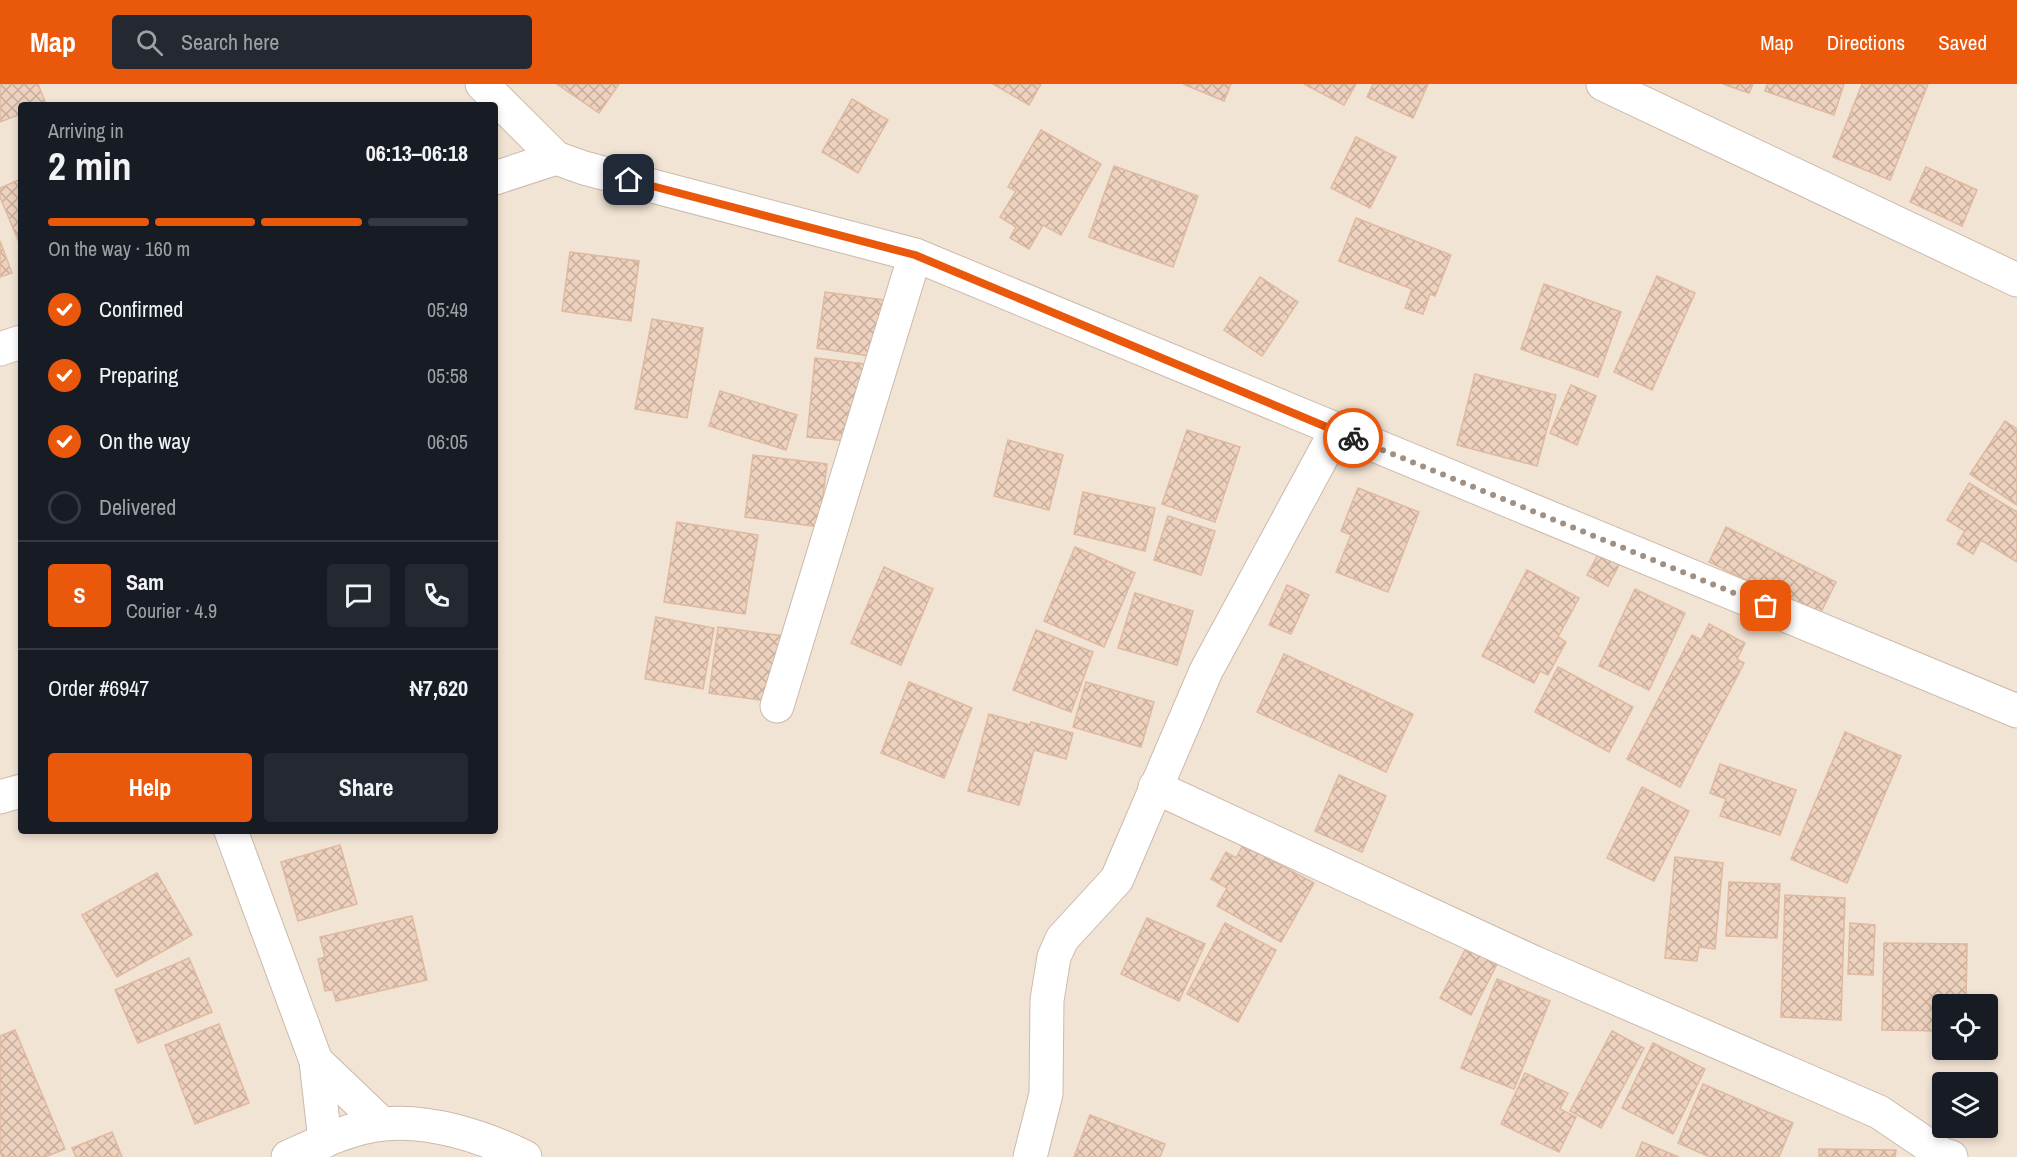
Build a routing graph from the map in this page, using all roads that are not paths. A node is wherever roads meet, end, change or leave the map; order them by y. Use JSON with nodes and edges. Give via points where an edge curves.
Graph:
{"nodes":[{"id":1,"x":482,"y":84,"type":"edge"},
{"id":2,"x":1603,"y":84,"type":"edge"},
{"id":3,"x":1656,"y":96,"type":"edge"},
{"id":4,"x":556,"y":158,"type":"junction"},
{"id":5,"x":498,"y":177,"type":"edge"},
{"id":6,"x":915,"y":255,"type":"junction"},
{"id":7,"x":2017,"y":280,"type":"edge"},
{"id":8,"x":18,"y":343,"type":"edge"},
{"id":9,"x":0,"y":349,"type":"edge"},
{"id":10,"x":1336,"y":431,"type":"junction"},
{"id":11,"x":777,"y":706,"type":"dead end"},
{"id":12,"x":2017,"y":711,"type":"edge"},
{"id":13,"x":1155,"y":787,"type":"junction"},
{"id":14,"x":18,"y":792,"type":"edge"},
{"id":15,"x":0,"y":797,"type":"edge"},
{"id":16,"x":232,"y":834,"type":"edge"},
{"id":17,"x":315,"y":1061,"type":"junction"},
{"id":18,"x":382,"y":1124,"type":"junction"},
{"id":19,"x":325,"y":1141,"type":"junction"},
{"id":20,"x":288,"y":1157,"type":"edge"},
{"id":21,"x":525,"y":1157,"type":"edge"},
{"id":22,"x":1030,"y":1157,"type":"edge"},
{"id":23,"x":1951,"y":1157,"type":"edge"}],
"edges":[{"from":1,"to":4,"type":"street"},
{"from":2,"to":3,"type":"street"},
{"from":3,"to":7,"type":"street"},
{"from":4,"to":5,"type":"street"},
{"from":4,"to":6,"type":"street"},
{"from":6,"to":10,"type":"street"},
{"from":6,"to":11,"type":"street"},
{"from":8,"to":9,"type":"street"},
{"from":10,"to":12,"type":"street"},
{"from":10,"to":13,"type":"street","via":[[1206,672]]},
{"from":13,"to":22,"type":"street","via":[[1118,879],[1067,933],[1054,957],[1046,1022],[1046,1094]]},
{"from":13,"to":23,"type":"street","via":[[1535,963],[1879,1112]]},
{"from":14,"to":15,"type":"street"},
{"from":16,"to":17,"type":"street"},
{"from":17,"to":18,"type":"street"},
{"from":17,"to":19,"type":"street"},
{"from":18,"to":19,"type":"street"},
{"from":18,"to":21,"type":"street","via":[[453,1131],[495,1142]]},
{"from":19,"to":20,"type":"street"}]}
